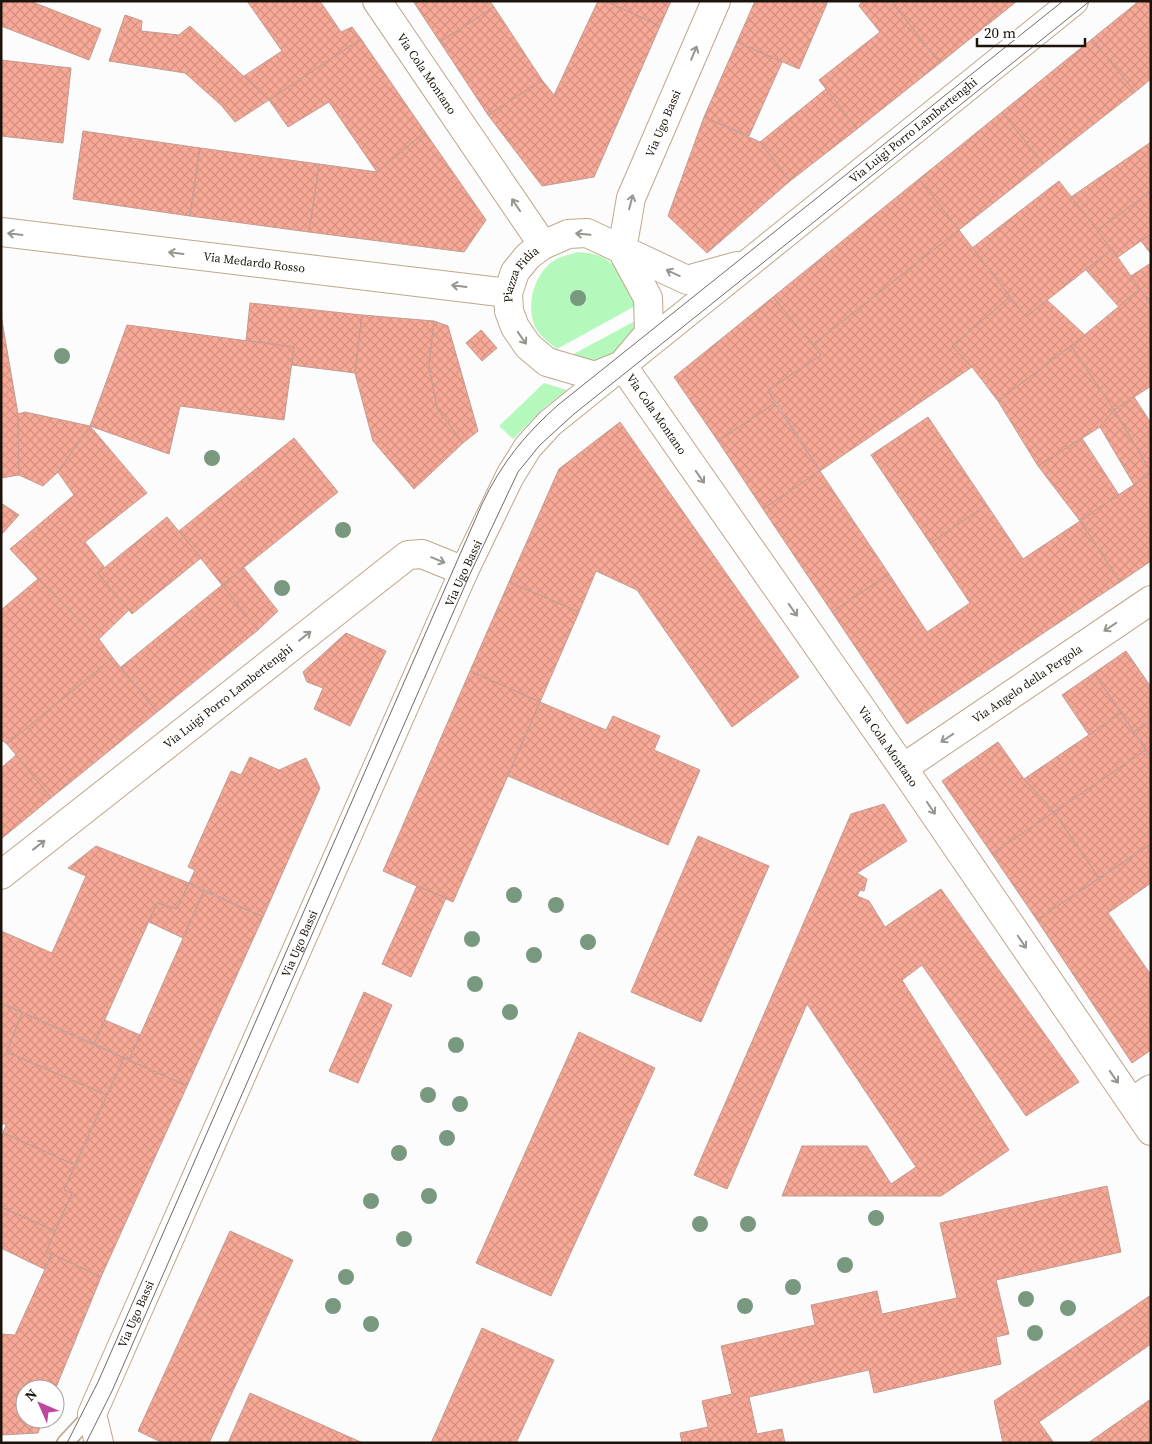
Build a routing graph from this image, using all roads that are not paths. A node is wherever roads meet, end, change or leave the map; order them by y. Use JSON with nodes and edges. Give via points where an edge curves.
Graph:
{"nodes":[{"id":1,"x":377,"y":1,"type":"edge"},
{"id":2,"x":716,"y":1,"type":"edge"},
{"id":3,"x":1074,"y":1,"type":"edge"},
{"id":4,"x":1,"y":232,"type":"edge"},
{"id":5,"x":543,"y":245,"type":"junction"},
{"id":6,"x":622,"y":250,"type":"junction"},
{"id":7,"x":752,"y":259,"type":"junction"},
{"id":8,"x":508,"y":292,"type":"junction"},
{"id":9,"x":622,"y":365,"type":"junction"},
{"id":10,"x":510,"y":476,"type":"joint"},
{"id":11,"x":464,"y":571,"type":"junction"},
{"id":12,"x":1151,"y":600,"type":"edge"},
{"id":13,"x":903,"y":768,"type":"junction"},
{"id":14,"x":1,"y":876,"type":"edge"},
{"id":15,"x":1141,"y":1096,"type":"edge"},
{"id":16,"x":1151,"y":1130,"type":"edge"},
{"id":17,"x":92,"y":1414,"type":"junction"},
{"id":18,"x":65,"y":1443,"type":"edge"},
{"id":19,"x":77,"y":1443,"type":"edge"},
{"id":20,"x":99,"y":1443,"type":"edge"}],
"edges":[{"from":5,"to":1,"type":"street","name":"Via Cola Montano","one_way":true},
{"from":6,"to":2,"type":"street","name":"Via Ugo Bassi","one_way":true,"via":[[632,198]]},
{"from":3,"to":7,"type":"street","name":"Via Luigi Porro Lambertenghi"},
{"from":8,"to":4,"type":"street","name":"Via Medardo Rosso","one_way":true},
{"from":6,"to":5,"type":"street","name":"Piazza Fidia","one_way":true,"via":[[588,233],[568,234]]},
{"from":5,"to":8,"type":"street","name":"Piazza Fidia","via":[[515,272]]},
{"from":7,"to":6,"type":"street","name":"Piazza Fidia","one_way":true,"via":[[728,270],[687,280]]},
{"from":6,"to":9,"type":"street","name":"Piazza Fidia","via":[[648,298],[649,333]]},
{"from":7,"to":9,"type":"street","name":"Piazza Fidia"},
{"from":8,"to":9,"type":"street","name":"Piazza Fidia","one_way":true,"via":[[515,328],[528,346],[547,362],[595,376]]},
{"from":9,"to":10,"type":"street","name":"Piazza Fidia","via":[[550,423],[528,447]]},
{"from":9,"to":13,"type":"street","name":"Via Cola Montano","one_way":true},
{"from":10,"to":11,"type":"street","name":"Via Ugo Bassi"},
{"from":14,"to":11,"type":"street","name":"Via Luigi Porro Lambertenghi","one_way":true,"via":[[408,555],[422,554]]},
{"from":11,"to":17,"type":"street","name":"Via Ugo Bassi"},
{"from":12,"to":13,"type":"street","name":"Via Angelo della Pergola","one_way":true},
{"from":13,"to":15,"type":"street","name":"Via Cola Montano","one_way":true},
{"from":15,"to":16,"type":"street","name":"Via Cola Montano"},
{"from":17,"to":18,"type":"lane","name":"Via Ugo Bassi"},
{"from":17,"to":19,"type":"lane","name":"Via Ugo Bassi"},
{"from":17,"to":20,"type":"street"}]}
